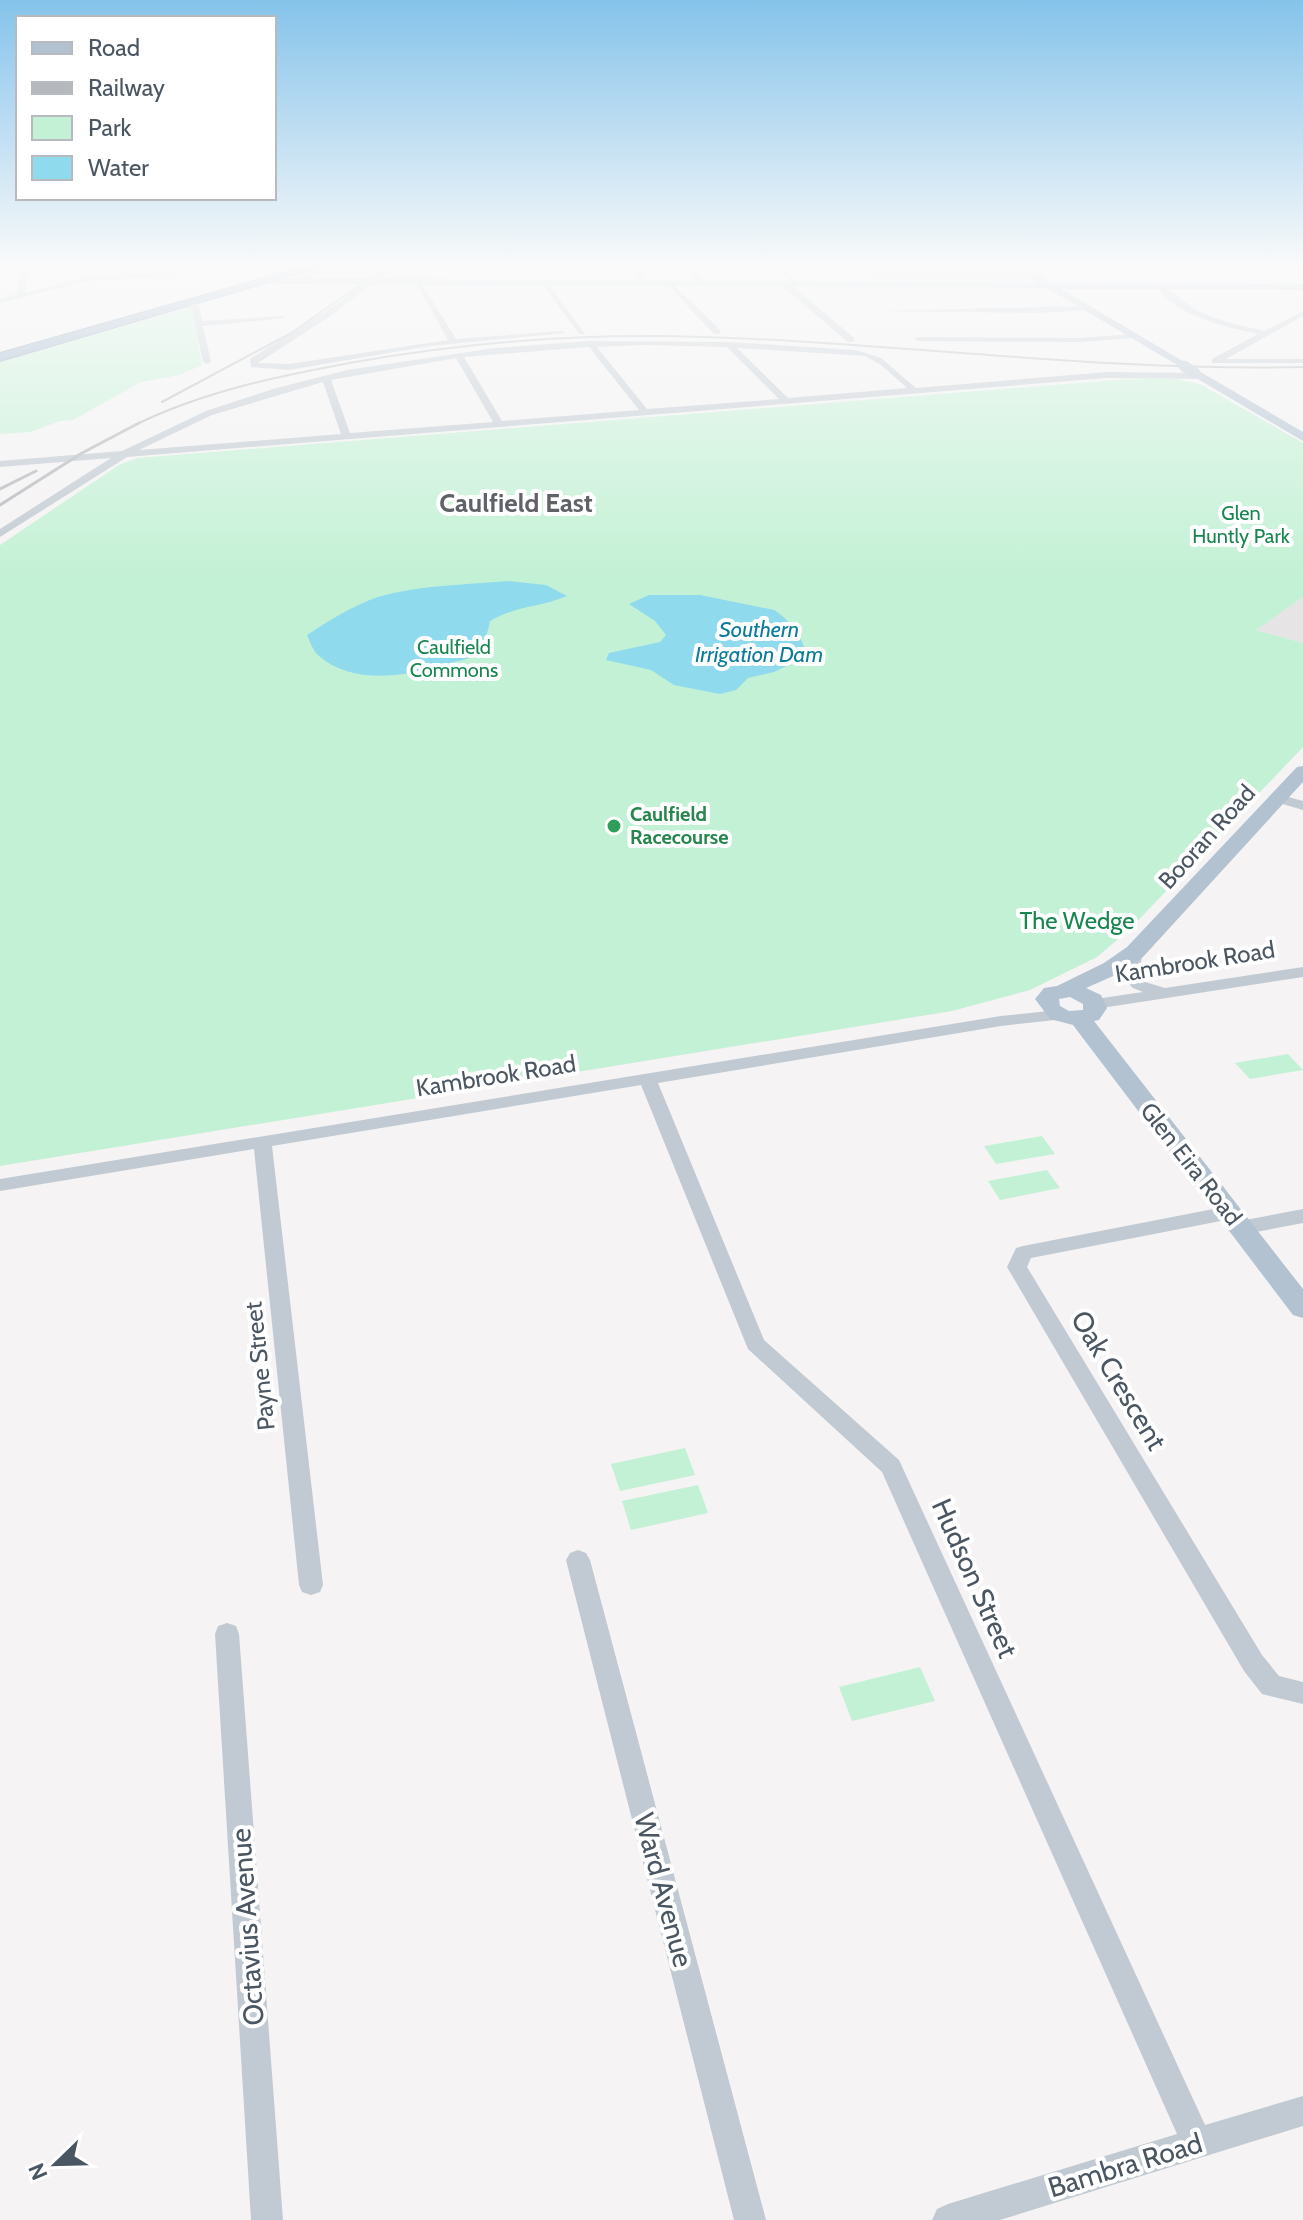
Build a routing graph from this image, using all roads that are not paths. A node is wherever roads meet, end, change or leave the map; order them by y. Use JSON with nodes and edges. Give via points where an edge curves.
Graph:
{"nodes":[{"id":1,"x":383,"y":370,"type":"edge"},
{"id":2,"x":467,"y":370,"type":"edge"},
{"id":3,"x":611,"y":370,"type":"edge"},
{"id":4,"x":755,"y":370,"type":"edge"},
{"id":5,"x":888,"y":370,"type":"edge"},
{"id":6,"x":1189,"y":370,"type":"edge"},
{"id":7,"x":1193,"y":372,"type":"junction"},
{"id":8,"x":326,"y":379,"type":"junction"},
{"id":9,"x":915,"y":391,"type":"junction"},
{"id":10,"x":786,"y":401,"type":"junction"},
{"id":11,"x":645,"y":412,"type":"junction"},
{"id":12,"x":499,"y":424,"type":"junction"},
{"id":13,"x":1300,"y":433,"type":"edge"},
{"id":14,"x":346,"y":436,"type":"junction"},
{"id":15,"x":122,"y":454,"type":"junction"},
{"id":16,"x":57,"y":460,"type":"junction"},
{"id":17,"x":0,"y":464,"type":"edge"},
{"id":18,"x":91,"y":474,"type":"junction"},
{"id":19,"x":0,"y":534,"type":"edge"},
{"id":20,"x":1303,"y":771,"type":"edge"},
{"id":21,"x":1277,"y":798,"type":"junction"},
{"id":22,"x":1303,"y":806,"type":"edge"},
{"id":23,"x":1135,"y":952,"type":"junction"},
{"id":24,"x":1303,"y":972,"type":"edge"},
{"id":25,"x":1166,"y":994,"type":"junction"},
{"id":26,"x":1073,"y":1004,"type":"junction"},
{"id":27,"x":647,"y":1078,"type":"junction"},
{"id":28,"x":262,"y":1140,"type":"junction"},
{"id":29,"x":0,"y":1185,"type":"edge"},
{"id":30,"x":1303,"y":1216,"type":"edge"},
{"id":31,"x":1235,"y":1220,"type":"junction"},
{"id":32,"x":1303,"y":1308,"type":"edge"},
{"id":33,"x":578,"y":1560,"type":"dead end"},
{"id":34,"x":311,"y":1585,"type":"dead end"},
{"id":35,"x":227,"y":1634,"type":"dead end"},
{"id":36,"x":1303,"y":1693,"type":"edge"},
{"id":37,"x":1303,"y":2111,"type":"edge"},
{"id":38,"x":1197,"y":2143,"type":"junction"},
{"id":39,"x":267,"y":2220,"type":"edge"},
{"id":40,"x":750,"y":2220,"type":"edge"},
{"id":41,"x":948,"y":2220,"type":"edge"}],
"edges":[{"from":1,"to":8,"type":"street"},
{"from":2,"to":12,"type":"street"},
{"from":3,"to":11,"type":"street"},
{"from":4,"to":10,"type":"street"},
{"from":5,"to":9,"type":"street"},
{"from":6,"to":7,"type":"main road"},
{"from":7,"to":9,"type":"street"},
{"from":7,"to":13,"type":"main road"},
{"from":8,"to":14,"type":"street"},
{"from":8,"to":15,"type":"street","via":[[207,414]]},
{"from":9,"to":10,"type":"street"},
{"from":10,"to":11,"type":"street"},
{"from":11,"to":12,"type":"street"},
{"from":12,"to":14,"type":"street"},
{"from":14,"to":15,"type":"street"},
{"from":15,"to":16,"type":"street"},
{"from":15,"to":18,"type":"street"},
{"from":16,"to":17,"type":"street"},
{"from":16,"to":18,"type":"street","via":[[90,463]]},
{"from":18,"to":19,"type":"street"},
{"from":20,"to":21,"type":"main road","name":"Booran Road"},
{"from":21,"to":22,"type":"street"},
{"from":21,"to":23,"type":"main road","name":"Booran Road"},
{"from":23,"to":25,"type":"street","via":[[1129,972],[1134,982]]},
{"from":23,"to":26,"type":"main road","name":"Booran Road"},
{"from":24,"to":25,"type":"street","name":"Kambrook Road"},
{"from":25,"to":26,"type":"street","name":"Kambrook Road"},
{"from":26,"to":27,"type":"street","name":"Kambrook Road","via":[[1001,1021]]},
{"from":26,"to":31,"type":"main road","name":"Glen Eira Road"},
{"from":27,"to":28,"type":"street","name":"Kambrook Road"},
{"from":27,"to":38,"type":"street","name":"Hudson Street","via":[[755,1344],[891,1466]]},
{"from":28,"to":29,"type":"street","name":"Kambrook Road"},
{"from":28,"to":34,"type":"street","name":"Payne Street"},
{"from":30,"to":31,"type":"street"},
{"from":31,"to":32,"type":"main road","name":"Glen Eira Road"},
{"from":31,"to":36,"type":"street","name":"Oak Crescent","via":[[1023,1253],[1017,1267],[1253,1663],[1271,1686]]},
{"from":33,"to":40,"type":"street","name":"Ward Avenue"},
{"from":35,"to":39,"type":"street","name":"Octavius Avenue"},
{"from":37,"to":38,"type":"street","name":"Bambra Road"},
{"from":38,"to":41,"type":"street","name":"Bambra Road"}]}
